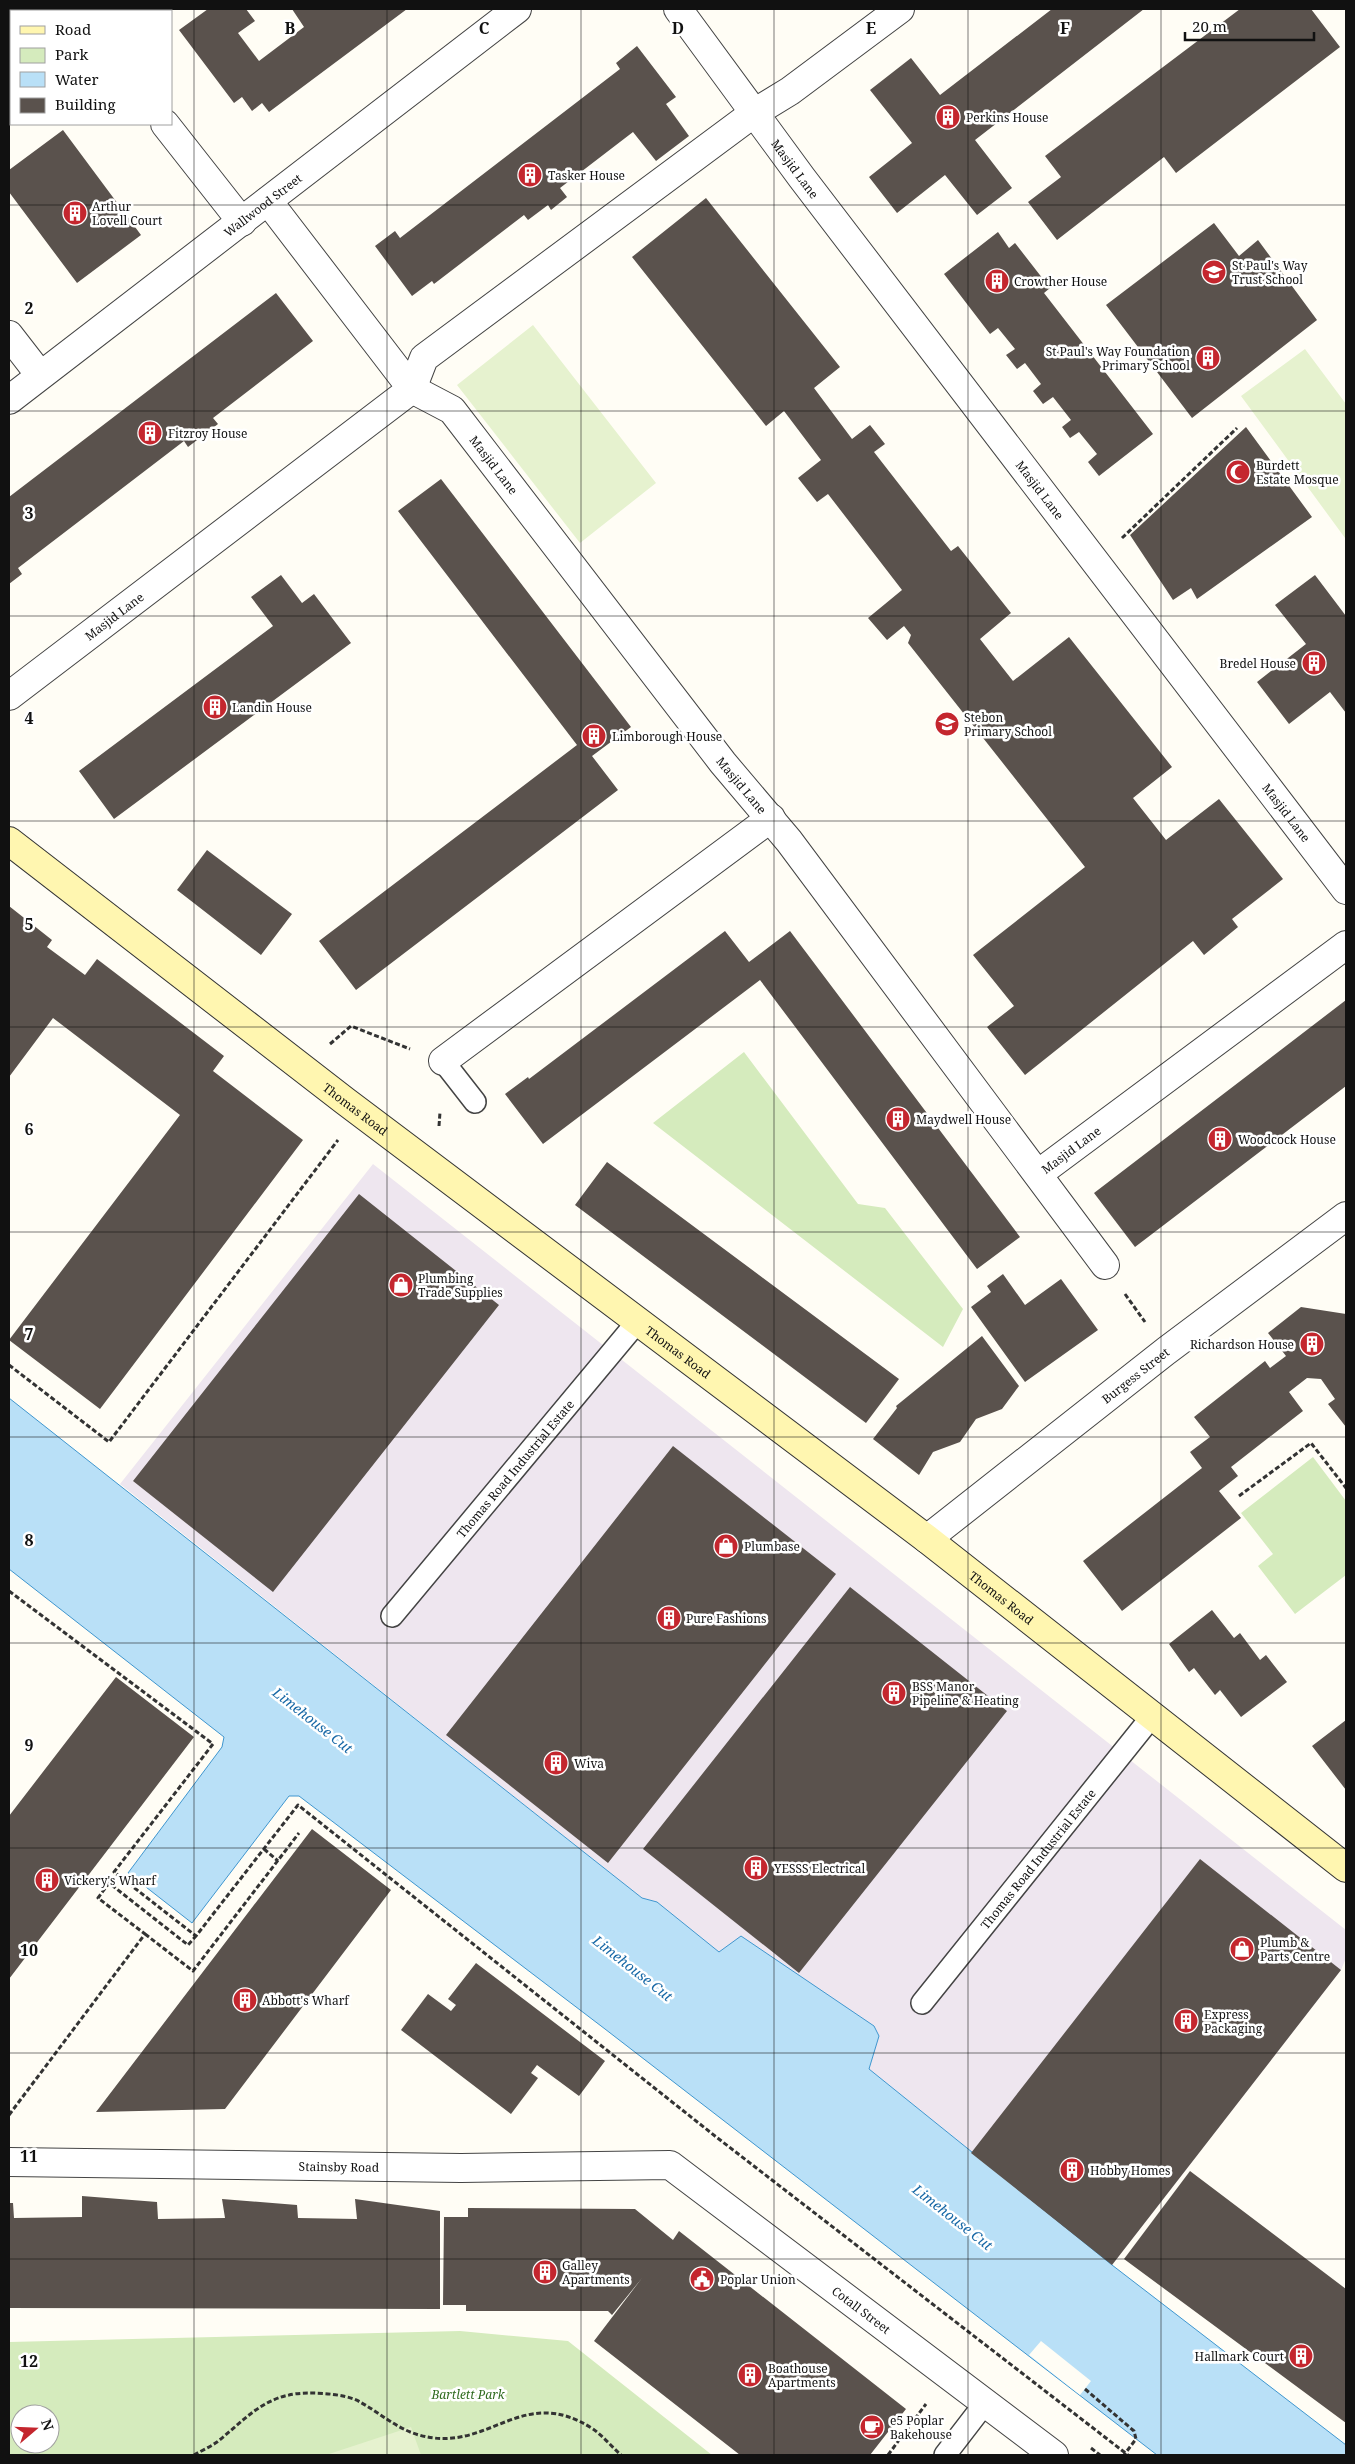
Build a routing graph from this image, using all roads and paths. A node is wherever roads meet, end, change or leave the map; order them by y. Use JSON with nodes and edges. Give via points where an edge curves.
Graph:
{"nodes":[{"id":1,"x":517,"y":9,"type":"edge"},
{"id":2,"x":678,"y":9,"type":"edge"},
{"id":3,"x":900,"y":9,"type":"edge"},
{"id":4,"x":754,"y":113,"type":"junction"},
{"id":5,"x":165,"y":125,"type":"edge"},
{"id":6,"x":268,"y":201,"type":"junction"},
{"id":7,"x":242,"y":222,"type":"junction"},
{"id":8,"x":9,"y":335,"type":"edge"},
{"id":9,"x":40,"y":375,"type":"junction"},
{"id":10,"x":412,"y":389,"type":"junction"},
{"id":11,"x":9,"y":400,"type":"edge"},
{"id":12,"x":1237,"y":428,"type":"dead end"},
{"id":13,"x":1096,"y":562,"type":"junction"},
{"id":14,"x":9,"y":696,"type":"edge"},
{"id":15,"x":771,"y":818,"type":"junction"},
{"id":16,"x":9,"y":841,"type":"edge"},
{"id":17,"x":1338,"y":860,"type":"edge"},
{"id":18,"x":1346,"y":890,"type":"edge"},
{"id":19,"x":1346,"y":945,"type":"edge"},
{"id":20,"x":443,"y":1061,"type":"junction"},
{"id":21,"x":303,"y":1067,"type":"junction"},
{"id":22,"x":475,"y":1102,"type":"dead end"},
{"id":23,"x":360,"y":1112,"type":"junction"},
{"id":24,"x":1038,"y":1174,"type":"junction"},
{"id":25,"x":1343,"y":1226,"type":"edge"},
{"id":26,"x":1105,"y":1265,"type":"joint"},
{"id":27,"x":638,"y":1321,"type":"junction"},
{"id":28,"x":1166,"y":1351,"type":"junction"},
{"id":29,"x":9,"y":1365,"type":"edge"},
{"id":30,"x":1346,"y":1488,"type":"edge"},
{"id":31,"x":1239,"y":1496,"type":"dead end"},
{"id":32,"x":927,"y":1539,"type":"junction"},
{"id":33,"x":9,"y":1590,"type":"edge"},
{"id":34,"x":392,"y":1616,"type":"dead end"},
{"id":35,"x":1153,"y":1716,"type":"junction"},
{"id":36,"x":299,"y":1833,"type":"dead end"},
{"id":37,"x":264,"y":1849,"type":"junction"},
{"id":38,"x":278,"y":1860,"type":"junction"},
{"id":39,"x":1346,"y":1868,"type":"edge"},
{"id":40,"x":145,"y":1934,"type":"junction"},
{"id":41,"x":196,"y":1936,"type":"junction"},
{"id":42,"x":922,"y":2002,"type":"dead end"},
{"id":43,"x":9,"y":2115,"type":"edge"},
{"id":44,"x":9,"y":2162,"type":"edge"},
{"id":45,"x":670,"y":2165,"type":"joint"},
{"id":46,"x":1085,"y":2389,"type":"dead end"},
{"id":47,"x":985,"y":2403,"type":"junction"},
{"id":48,"x":925,"y":2405,"type":"dead end"},
{"id":49,"x":1126,"y":2454,"type":"edge"},
{"id":50,"x":194,"y":2455,"type":"edge"},
{"id":51,"x":621,"y":2455,"type":"edge"},
{"id":52,"x":888,"y":2455,"type":"edge"},
{"id":53,"x":945,"y":2455,"type":"edge"},
{"id":54,"x":1054,"y":2455,"type":"edge"}],
"edges":[{"from":1,"to":6,"type":"street","name":"Wallwood Street"},
{"from":2,"to":4,"type":"street","name":"Masjid Lane"},
{"from":3,"to":4,"type":"street","via":[[790,91]]},
{"from":4,"to":10,"type":"street","via":[[424,358]]},
{"from":4,"to":13,"type":"street","name":"Masjid Lane"},
{"from":5,"to":7,"type":"street"},
{"from":6,"to":7,"type":"street","name":"Wallwood Street"},
{"from":6,"to":10,"type":"street","name":"Masjid Lane"},
{"from":7,"to":9,"type":"street","name":"Wallwood Street"},
{"from":8,"to":9,"type":"street"},
{"from":9,"to":11,"type":"street","name":"Wallwood Street"},
{"from":10,"to":14,"type":"street","name":"Masjid Lane"},
{"from":10,"to":15,"type":"street","name":"Masjid Lane","via":[[452,410],[723,763]]},
{"from":12,"to":13,"type":"path"},
{"from":13,"to":17,"type":"street","name":"Masjid Lane"},
{"from":15,"to":20,"type":"street"},
{"from":15,"to":24,"type":"street","name":"Masjid Lane"},
{"from":16,"to":21,"type":"street","name":"Thomas Road"},
{"from":17,"to":18,"type":"street","name":"Masjid Lane"},
{"from":19,"to":24,"type":"street","name":"Masjid Lane"},
{"from":20,"to":21,"type":"path","via":[[350,1026]]},
{"from":20,"to":22,"type":"lane"},
{"from":21,"to":23,"type":"street","name":"Thomas Road"},
{"from":23,"to":27,"type":"street","name":"Thomas Road"},
{"from":23,"to":29,"type":"path","via":[[109,1442]]},
{"from":24,"to":26,"type":"street","name":"Masjid Lane"},
{"from":25,"to":28,"type":"street","name":"Burgess Street"},
{"from":26,"to":28,"type":"path"},
{"from":27,"to":32,"type":"street","name":"Thomas Road"},
{"from":27,"to":34,"type":"lane","name":"Thomas Road Industrial Estate"},
{"from":28,"to":32,"type":"street","name":"Burgess Street"},
{"from":30,"to":31,"type":"path","via":[[1311,1443]]},
{"from":32,"to":35,"type":"street","name":"Thomas Road"},
{"from":33,"to":41,"type":"path","via":[[213,1744],[114,1872]]},
{"from":35,"to":39,"type":"street","name":"Thomas Road"},
{"from":35,"to":42,"type":"lane","name":"Thomas Road Industrial Estate"},
{"from":36,"to":38,"type":"path"},
{"from":37,"to":38,"type":"path"},
{"from":37,"to":41,"type":"path"},
{"from":37,"to":49,"type":"path","via":[[298,1805],[715,2136]]},
{"from":38,"to":40,"type":"path","via":[[193,1971]]},
{"from":40,"to":41,"type":"path","via":[[98,1898],[109,1883],[188,1945]]},
{"from":40,"to":43,"type":"path"},
{"from":44,"to":45,"type":"street","name":"Stainsby Road","via":[[461,2168]]},
{"from":45,"to":47,"type":"street","name":"Cotall Street"},
{"from":46,"to":49,"type":"path","via":[[1134,2431],[1136,2438]]},
{"from":47,"to":53,"type":"lane"},
{"from":47,"to":54,"type":"street","name":"Cotall Street"},
{"from":48,"to":52,"type":"path"},
{"from":50,"to":51,"type":"path","via":[[216,2443],[248,2415],[275,2399],[309,2392],[358,2400],[390,2422],[418,2435],[440,2439],[482,2433],[509,2419],[534,2413],[558,2413],[594,2429]]}]}
